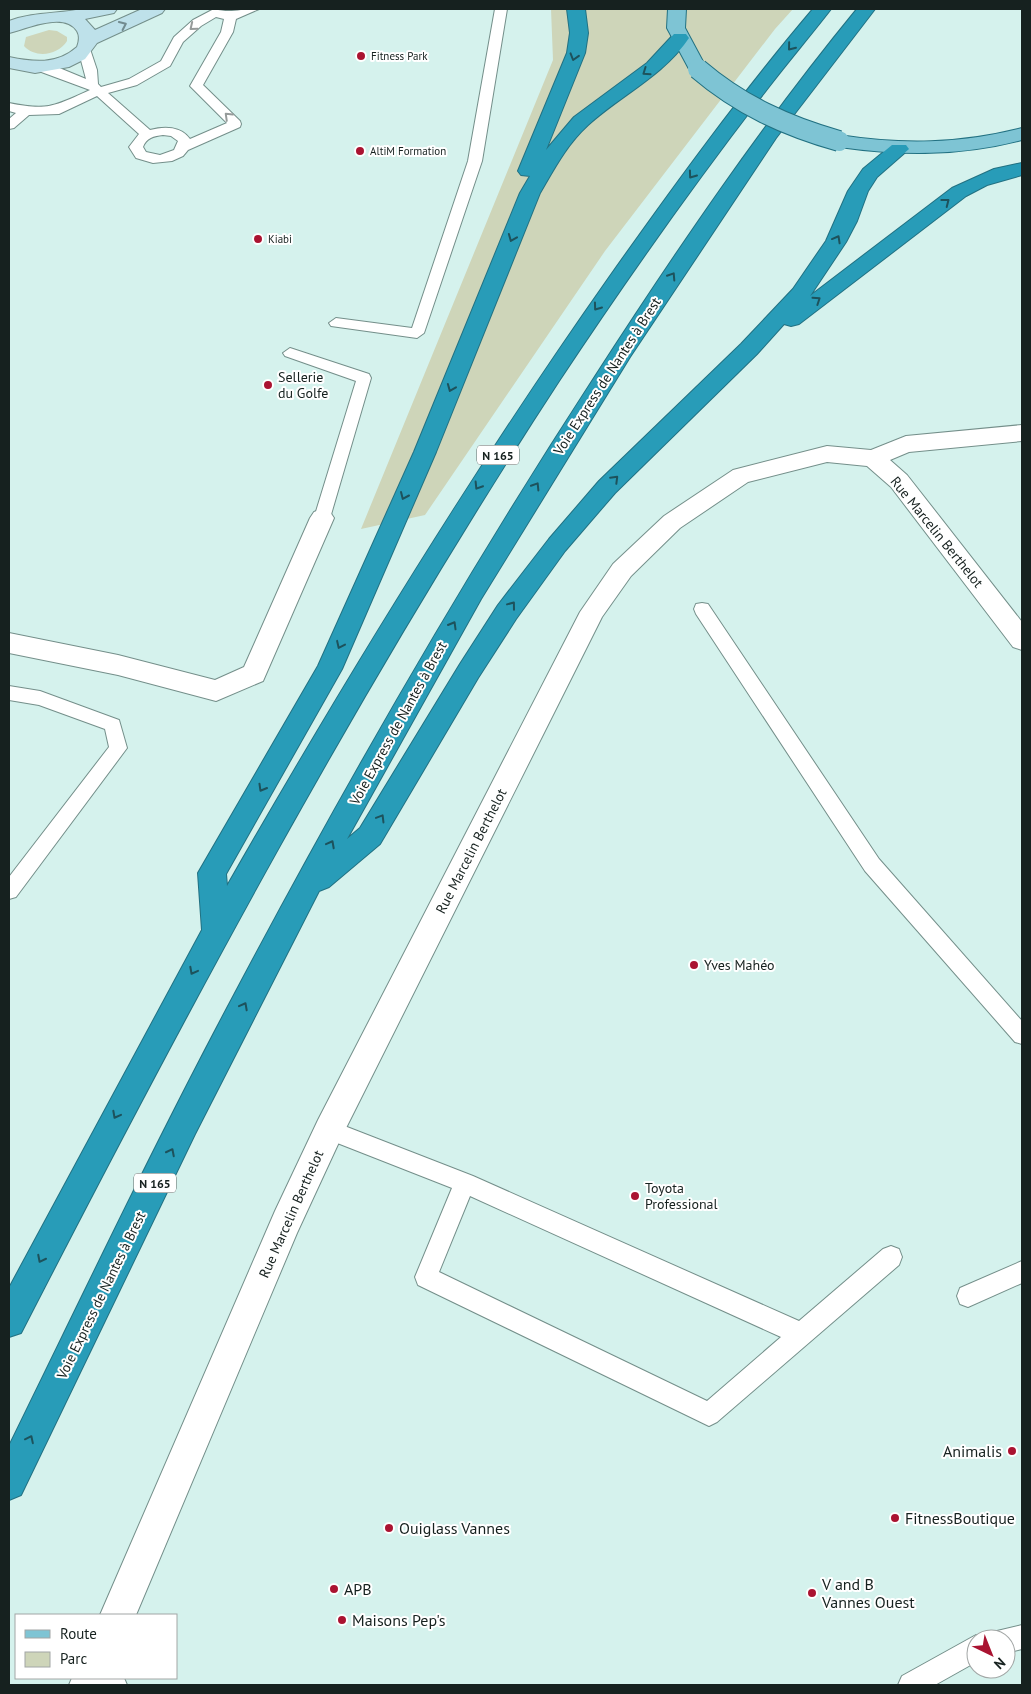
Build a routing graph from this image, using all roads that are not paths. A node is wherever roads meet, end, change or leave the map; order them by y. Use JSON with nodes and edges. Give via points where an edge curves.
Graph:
{"nodes":[{"id":1,"x":108,"y":9,"type":"edge"},
{"id":2,"x":156,"y":9,"type":"edge"},
{"id":3,"x":252,"y":9,"type":"edge"},
{"id":4,"x":501,"y":9,"type":"edge"},
{"id":5,"x":576,"y":9,"type":"edge"},
{"id":6,"x":675,"y":9,"type":"edge"},
{"id":7,"x":822,"y":9,"type":"edge"},
{"id":8,"x":866,"y":9,"type":"edge"},
{"id":9,"x":230,"y":17,"type":"junction"},
{"id":10,"x":62,"y":18,"type":"junction"},
{"id":11,"x":9,"y":28,"type":"edge"},
{"id":12,"x":680,"y":38,"type":"junction"},
{"id":13,"x":86,"y":44,"type":"junction"},
{"id":14,"x":12,"y":65,"type":"edge"},
{"id":15,"x":40,"y":68,"type":"junction"},
{"id":16,"x":96,"y":88,"type":"junction"},
{"id":17,"x":9,"y":107,"type":"edge"},
{"id":18,"x":26,"y":111,"type":"junction"},
{"id":19,"x":9,"y":125,"type":"edge"},
{"id":20,"x":147,"y":134,"type":"junction"},
{"id":21,"x":1022,"y":134,"type":"edge"},
{"id":22,"x":1013,"y":140,"type":"edge"},
{"id":23,"x":184,"y":147,"type":"junction"},
{"id":24,"x":899,"y":149,"type":"junction"},
{"id":25,"x":1022,"y":169,"type":"edge"},
{"id":26,"x":530,"y":193,"type":"junction"},
{"id":27,"x":336,"y":323,"type":"dead end"},
{"id":28,"x":749,"y":349,"type":"junction"},
{"id":29,"x":290,"y":353,"type":"dead end"},
{"id":30,"x":1022,"y":434,"type":"edge"},
{"id":31,"x":873,"y":458,"type":"junction"},
{"id":32,"x":322,"y":518,"type":"joint"},
{"id":33,"x":702,"y":609,"type":"dead end"},
{"id":34,"x":1022,"y":640,"type":"edge"},
{"id":35,"x":9,"y":643,"type":"edge"},
{"id":36,"x":9,"y":693,"type":"edge"},
{"id":37,"x":309,"y":887,"type":"junction"},
{"id":38,"x":9,"y":891,"type":"edge"},
{"id":39,"x":216,"y":928,"type":"junction"},
{"id":40,"x":1022,"y":1035,"type":"edge"},
{"id":41,"x":329,"y":1130,"type":"junction"},
{"id":42,"x":465,"y":1183,"type":"junction"},
{"id":43,"x":891,"y":1257,"type":"dead end"},
{"id":44,"x":1022,"y":1272,"type":"edge"},
{"id":45,"x":968,"y":1296,"type":"dead end"},
{"id":46,"x":9,"y":1321,"type":"edge"},
{"id":47,"x":801,"y":1334,"type":"junction"},
{"id":48,"x":9,"y":1483,"type":"edge"},
{"id":49,"x":118,"y":1614,"type":"edge"},
{"id":50,"x":966,"y":1654,"type":"edge"},
{"id":51,"x":911,"y":1685,"type":"edge"}],
"edges":[{"from":1,"to":10,"type":"main road"},
{"from":13,"to":2,"type":"main road","one_way":true},
{"from":3,"to":9,"type":"lane"},
{"from":4,"to":27,"type":"lane","via":[[475,161],[417,332]]},
{"from":5,"to":26,"type":"highway","one_way":true,"via":[[579,33],[576,53],[527,169]]},
{"from":6,"to":12,"type":"main road"},
{"from":7,"to":39,"type":"highway","number":"N 165","one_way":true,"via":[[694,173],[592,315],[489,469],[377,650]]},
{"from":37,"to":8,"type":"highway","name":"Voie Express de Nantes à Brest","number":"N 165","one_way":true,"via":[[427,670],[504,538],[587,406],[748,163]]},
{"from":9,"to":16,"type":"lane","one_way":true,"via":[[214,13],[197,23],[178,40],[166,63],[133,82]]},
{"from":23,"to":9,"type":"lane","one_way":true,"via":[[235,124],[196,86],[227,32]]},
{"from":10,"to":11,"type":"main road","via":[[37,18]]},
{"from":10,"to":13,"type":"main road","via":[[82,26],[88,33]]},
{"from":12,"to":24,"type":"main road","bridge":true,"via":[[698,69],[726,94],[764,115],[799,130],[839,141]]},
{"from":12,"to":26,"type":"highway","one_way":true,"via":[[653,67],[581,121],[555,151]]},
{"from":13,"to":15,"type":"main road","via":[[66,61]]},
{"from":13,"to":16,"type":"lane","via":[[86,58],[93,70]]},
{"from":14,"to":15,"type":"main road"},
{"from":15,"to":16,"type":"lane"},
{"from":16,"to":18,"type":"lane","via":[[54,111]]},
{"from":16,"to":20,"type":"lane"},
{"from":17,"to":18,"type":"lane"},
{"from":18,"to":19,"type":"lane"},
{"from":20,"to":23,"type":"lane","via":[[163,131],[178,134],[185,142]]},
{"from":20,"to":23,"type":"lane","via":[[136,147],[146,158],[167,158]]},
{"from":21,"to":22,"type":"main road"},
{"from":22,"to":24,"type":"main road","via":[[947,149]]},
{"from":28,"to":24,"type":"highway","one_way":true,"via":[[823,264],[870,173]]},
{"from":28,"to":25,"type":"highway","one_way":true,"via":[[840,285],[960,191],[995,174]]},
{"from":26,"to":39,"type":"highway","one_way":true,"via":[[425,452],[329,669],[212,873]]},
{"from":37,"to":28,"type":"highway","one_way":true,"via":[[370,836],[469,671],[507,612],[557,545],[607,487]]},
{"from":29,"to":32,"type":"lane","via":[[364,378]]},
{"from":30,"to":31,"type":"street","via":[[906,444]]},
{"from":31,"to":34,"type":"street","name":"Rue Marcelin Berthelot","via":[[899,481]]},
{"from":31,"to":41,"type":"street","name":"Rue Marcelin Berthelot","via":[[827,454],[741,476],[672,522],[622,570],[592,612]]},
{"from":32,"to":35,"type":"street","via":[[254,674],[216,692],[118,665]]},
{"from":33,"to":40,"type":"lane","via":[[872,865]]},
{"from":36,"to":38,"type":"lane","via":[[40,698],[113,725],[118,748]]},
{"from":48,"to":37,"type":"highway","name":"Voie Express de Nantes à Brest","number":"N 165","one_way":true,"via":[[226,1041]]},
{"from":39,"to":46,"type":"highway","number":"N 165","one_way":true},
{"from":41,"to":42,"type":"lane"},
{"from":41,"to":49,"type":"street","name":"Rue Marcelin Berthelot","via":[[286,1222]]},
{"from":42,"to":47,"type":"lane"},
{"from":42,"to":47,"type":"lane","via":[[426,1277],[709,1414]]},
{"from":43,"to":47,"type":"lane"},
{"from":44,"to":45,"type":"lane"},
{"from":50,"to":51,"type":"lane"}]}
